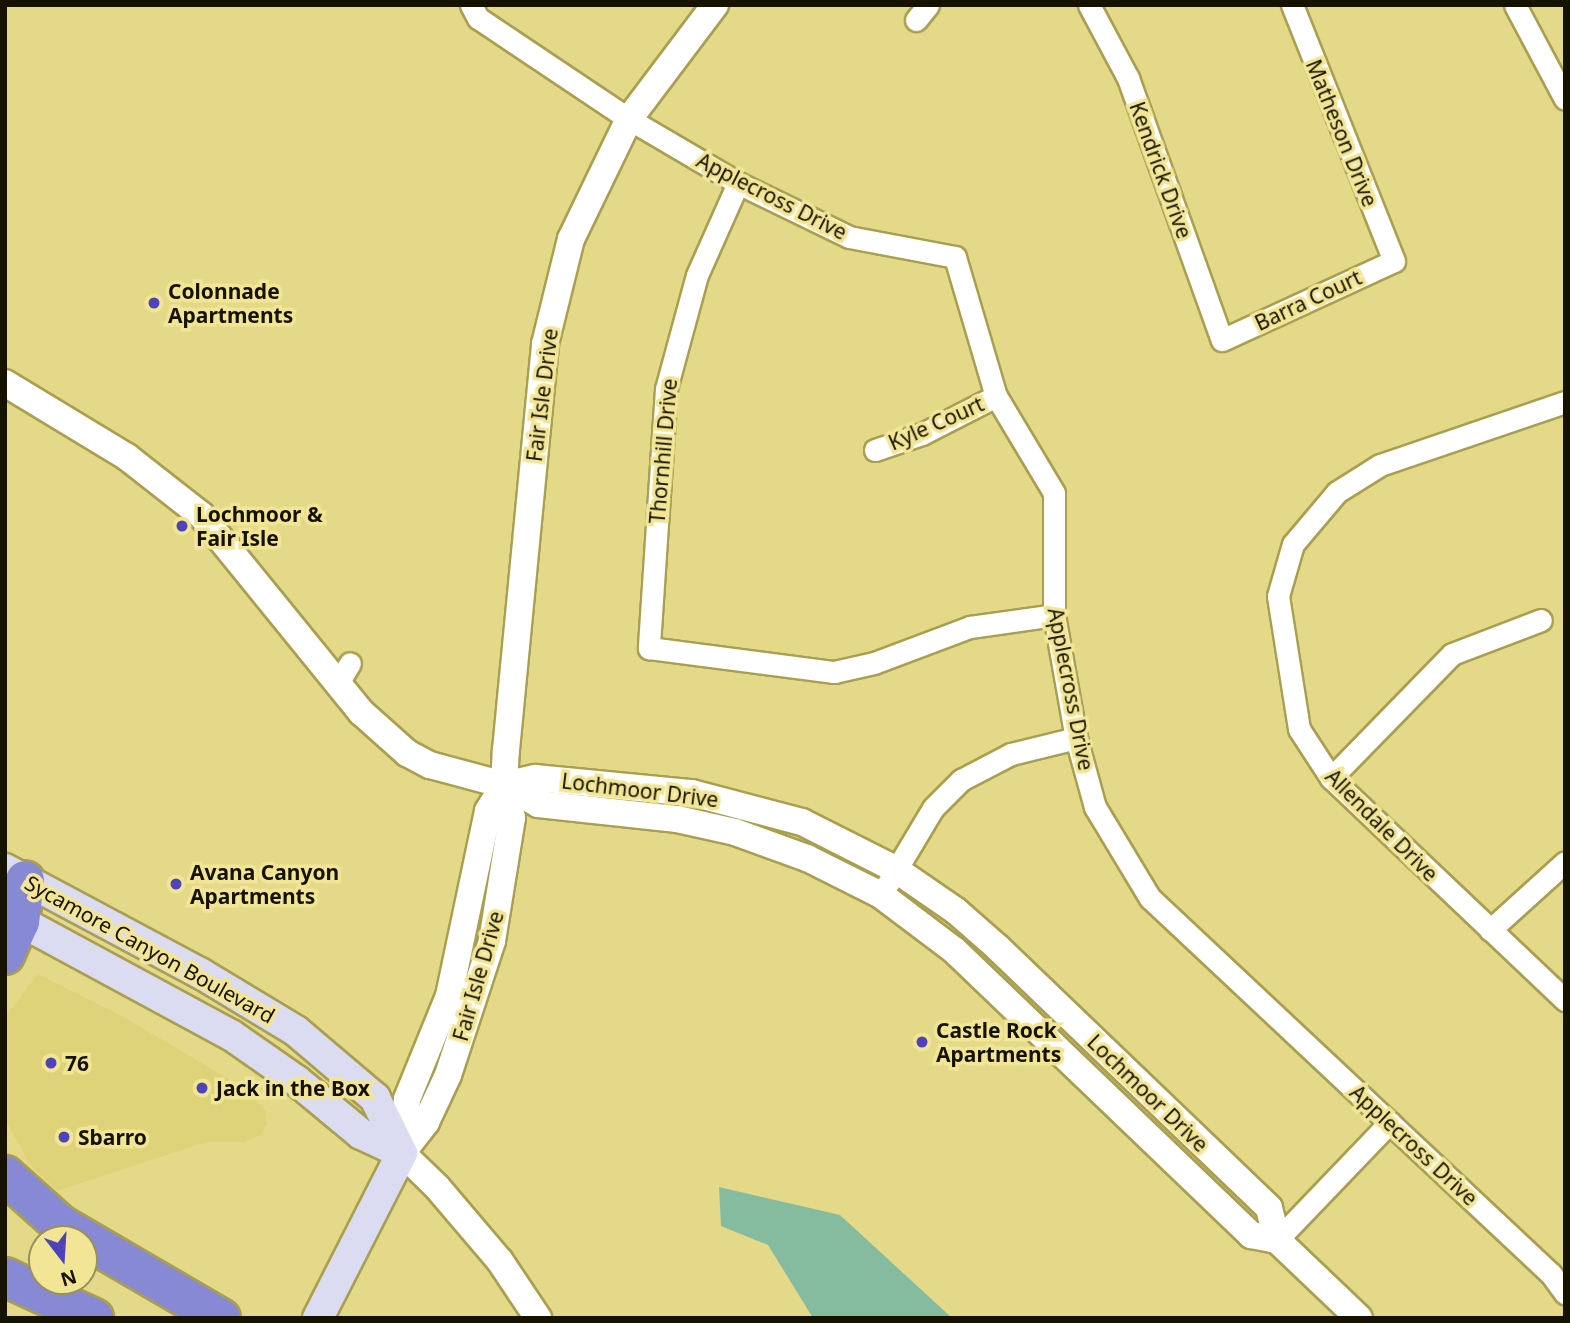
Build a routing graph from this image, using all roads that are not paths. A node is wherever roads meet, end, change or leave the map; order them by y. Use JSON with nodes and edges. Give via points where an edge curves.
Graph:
{"nodes":[{"id":1,"x":715,"y":5,"type":"edge"},
{"id":2,"x":1089,"y":5,"type":"edge"},
{"id":3,"x":1292,"y":5,"type":"edge"},
{"id":4,"x":1515,"y":5,"type":"edge"},
{"id":5,"x":480,"y":9,"type":"edge"},
{"id":6,"x":1565,"y":99,"type":"edge"},
{"id":7,"x":629,"y":120,"type":"junction"},
{"id":8,"x":738,"y":183,"type":"junction"},
{"id":9,"x":1394,"y":261,"type":"joint"},
{"id":10,"x":1222,"y":340,"type":"joint"},
{"id":11,"x":5,"y":383,"type":"edge"},
{"id":12,"x":996,"y":396,"type":"junction"},
{"id":13,"x":1565,"y":402,"type":"edge"},
{"id":14,"x":875,"y":450,"type":"dead end"},
{"id":15,"x":1054,"y":615,"type":"junction"},
{"id":16,"x":1541,"y":620,"type":"dead end"},
{"id":17,"x":1076,"y":738,"type":"junction"},
{"id":18,"x":1331,"y":778,"type":"junction"},
{"id":19,"x":504,"y":785,"type":"junction"},
{"id":20,"x":1565,"y":862,"type":"edge"},
{"id":21,"x":895,"y":869,"type":"junction"},
{"id":22,"x":881,"y":895,"type":"junction"},
{"id":23,"x":11,"y":907,"type":"edge"},
{"id":24,"x":1490,"y":930,"type":"junction"},
{"id":25,"x":1565,"y":1000,"type":"edge"},
{"id":26,"x":1390,"y":1122,"type":"junction"},
{"id":27,"x":402,"y":1153,"type":"junction"},
{"id":28,"x":5,"y":1175,"type":"edge"},
{"id":29,"x":1278,"y":1240,"type":"junction"},
{"id":30,"x":5,"y":1277,"type":"edge"},
{"id":31,"x":1565,"y":1293,"type":"edge"},
{"id":32,"x":324,"y":1306,"type":"edge"},
{"id":33,"x":94,"y":1318,"type":"edge"},
{"id":34,"x":221,"y":1318,"type":"edge"},
{"id":35,"x":538,"y":1318,"type":"edge"},
{"id":36,"x":1359,"y":1318,"type":"edge"}],
"edges":[{"from":1,"to":7,"type":"street","name":"Fair Isle Drive"},
{"from":2,"to":10,"type":"street","name":"Kendrick Drive","via":[[1128,78]]},
{"from":3,"to":9,"type":"street","name":"Matheson Drive"},
{"from":4,"to":6,"type":"street"},
{"from":5,"to":7,"type":"street","name":"Applecross Drive"},
{"from":7,"to":8,"type":"street","name":"Applecross Drive"},
{"from":7,"to":19,"type":"street","name":"Fair Isle Drive","via":[[571,239],[545,344]]},
{"from":8,"to":12,"type":"street","name":"Applecross Drive","via":[[849,237],[955,257]]},
{"from":8,"to":15,"type":"street","name":"Thornhill Drive","via":[[696,275],[666,389],[649,648],[834,672],[874,663],[970,627]]},
{"from":9,"to":10,"type":"street","name":"Barra Court"},
{"from":11,"to":19,"type":"street","name":"Lochmoor Drive","via":[[127,457],[201,515],[344,673],[382,734],[429,765]]},
{"from":12,"to":14,"type":"street","name":"Kyle Court","via":[[922,434]]},
{"from":12,"to":15,"type":"street","name":"Applecross Drive","via":[[1054,493]]},
{"from":13,"to":18,"type":"street","name":"Allendale Drive","via":[[1380,465],[1337,492],[1293,544],[1278,596],[1298,729]]},
{"from":15,"to":17,"type":"street","name":"Applecross Drive"},
{"from":16,"to":18,"type":"street","via":[[1452,654]]},
{"from":17,"to":21,"type":"street","via":[[1011,754],[961,780],[933,808]]},
{"from":17,"to":26,"type":"street","name":"Applecross Drive","via":[[1096,807],[1150,898]]},
{"from":18,"to":24,"type":"street","name":"Allendale Drive"},
{"from":19,"to":21,"type":"street","name":"Lochmoor Drive","via":[[535,778],[692,793],[802,822]]},
{"from":19,"to":22,"type":"street","name":"Lochmoor Drive","via":[[538,804],[677,819],[735,832],[807,858]]},
{"from":19,"to":27,"type":"street","name":"Fair Isle Drive","via":[[512,818],[492,941],[448,1075],[426,1122]]},
{"from":20,"to":24,"type":"street"},
{"from":21,"to":22,"type":"street"},
{"from":21,"to":29,"type":"street","name":"Lochmoor Drive","via":[[957,911],[997,947],[1269,1208]]},
{"from":22,"to":29,"type":"street","name":"Lochmoor Drive","via":[[954,950],[1251,1235]]},
{"from":23,"to":27,"type":"main road","name":"Sycamore Canyon Boulevard","via":[[231,1035],[361,1134]]},
{"from":23,"to":27,"type":"main road","name":"Sycamore Canyon Boulevard","via":[[200,973],[296,1031],[375,1098]]},
{"from":24,"to":25,"type":"street","name":"Allendale Drive"},
{"from":26,"to":29,"type":"street"},
{"from":26,"to":31,"type":"street","name":"Applecross Drive","via":[[1551,1274]]},
{"from":27,"to":32,"type":"main road","name":"Fair Isle Drive"},
{"from":27,"to":35,"type":"street","name":"Sycamore Canyon Boulevard","via":[[438,1186],[500,1261]]},
{"from":28,"to":34,"type":"highway","via":[[61,1225]]},
{"from":29,"to":36,"type":"street","name":"Lochmoor Drive"},
{"from":30,"to":33,"type":"highway"}]}
